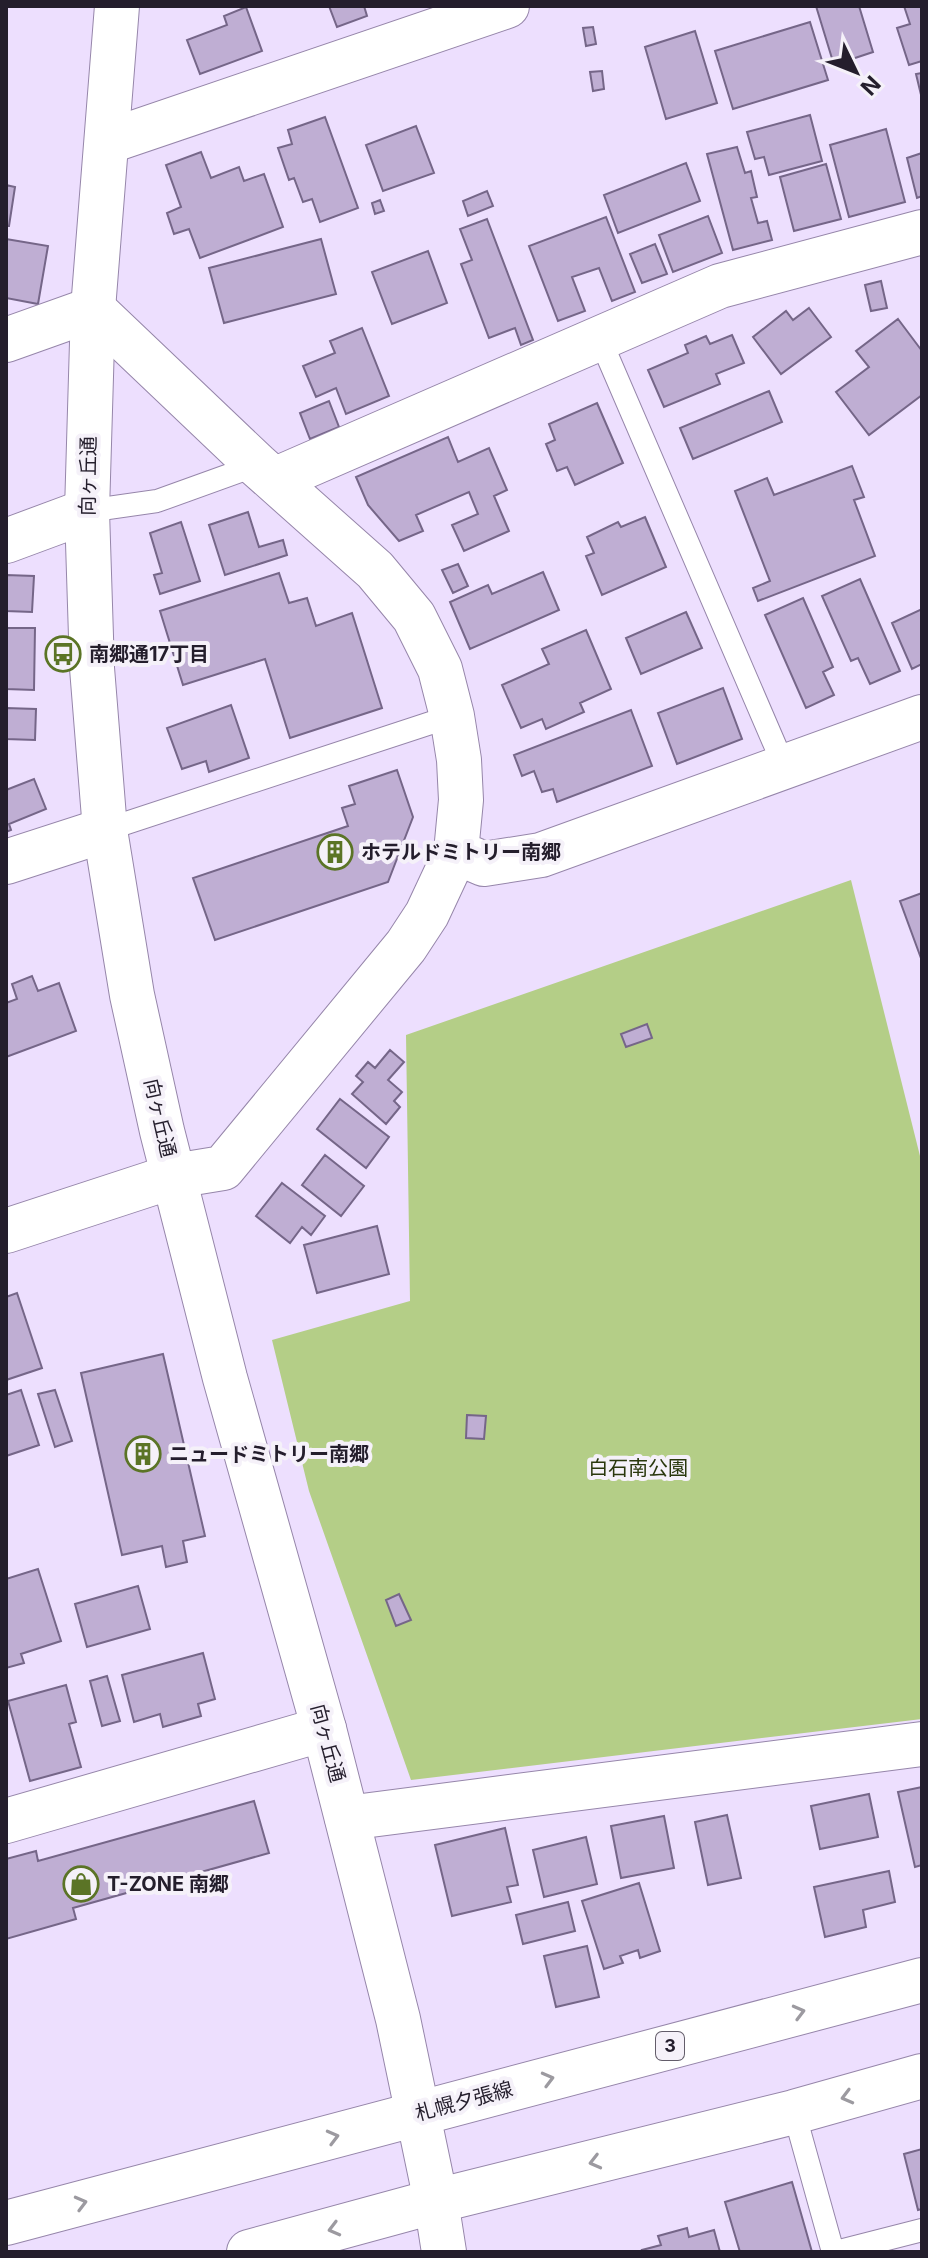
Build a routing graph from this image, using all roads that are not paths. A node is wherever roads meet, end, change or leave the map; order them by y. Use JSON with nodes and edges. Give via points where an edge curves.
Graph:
{"nodes":[{"id":1,"x":117,"y":6,"type":"edge"},
{"id":2,"x":507,"y":6,"type":"edge"},
{"id":3,"x":107,"y":142,"type":"junction"},
{"id":4,"x":922,"y":232,"type":"edge"},
{"id":5,"x":93,"y":309,"type":"junction"},
{"id":6,"x":600,"y":339,"type":"junction"},
{"id":7,"x":6,"y":340,"type":"edge"},
{"id":8,"x":265,"y":473,"type":"junction"},
{"id":9,"x":87,"y":511,"type":"junction"},
{"id":10,"x":6,"y":541,"type":"edge"},
{"id":11,"x":452,"y":716,"type":"junction"},
{"id":12,"x":922,"y":717,"type":"edge"},
{"id":13,"x":784,"y":766,"type":"junction"},
{"id":14,"x":105,"y":830,"type":"junction"},
{"id":15,"x":456,"y":852,"type":"junction"},
{"id":16,"x":6,"y":862,"type":"edge"},
{"id":17,"x":174,"y":1176,"type":"junction"},
{"id":18,"x":6,"y":1231,"type":"edge"},
{"id":19,"x":324,"y":1729,"type":"junction"},
{"id":20,"x":922,"y":1744,"type":"edge"},
{"id":21,"x":347,"y":1818,"type":"junction"},
{"id":22,"x":6,"y":1821,"type":"edge"},
{"id":23,"x":922,"y":1980,"type":"edge"},
{"id":24,"x":922,"y":2076,"type":"edge"},
{"id":25,"x":794,"y":2112,"type":"junction"},
{"id":26,"x":418,"y":2113,"type":"junction"},
{"id":27,"x":436,"y":2201,"type":"junction"},
{"id":28,"x":6,"y":2223,"type":"edge"},
{"id":29,"x":922,"y":2230,"type":"edge"},
{"id":30,"x":249,"y":2252,"type":"edge"},
{"id":31,"x":444,"y":2252,"type":"edge"},
{"id":32,"x":834,"y":2252,"type":"edge"}],
"edges":[{"from":1,"to":3,"type":"street","name":"向ヶ丘通"},
{"from":2,"to":3,"type":"street"},
{"from":3,"to":5,"type":"street","name":"向ヶ丘通"},
{"from":4,"to":6,"type":"street","via":[[720,286]]},
{"from":5,"to":7,"type":"street"},
{"from":5,"to":8,"type":"street"},
{"from":5,"to":9,"type":"street","name":"向ヶ丘通"},
{"from":6,"to":8,"type":"street"},
{"from":6,"to":13,"type":"lane"},
{"from":8,"to":9,"type":"lane","via":[[157,501]]},
{"from":8,"to":11,"type":"street","via":[[375,570],[414,617],[440,669]]},
{"from":9,"to":10,"type":"street"},
{"from":9,"to":14,"type":"street","name":"向ヶ丘通"},
{"from":11,"to":14,"type":"lane"},
{"from":11,"to":15,"type":"street","via":[[461,800]]},
{"from":12,"to":13,"type":"street"},
{"from":13,"to":15,"type":"street","via":[[541,855],[484,864]]},
{"from":14,"to":16,"type":"street"},
{"from":14,"to":17,"type":"street","name":"向ヶ丘通","via":[[132,995]]},
{"from":15,"to":17,"type":"street","via":[[406,946],[223,1168]]},
{"from":17,"to":18,"type":"street"},
{"from":17,"to":19,"type":"street","name":"向ヶ丘通"},
{"from":19,"to":21,"type":"street","name":"向ヶ丘通"},
{"from":19,"to":22,"type":"street"},
{"from":20,"to":21,"type":"street"},
{"from":21,"to":26,"type":"street","name":"向ヶ丘通"},
{"from":26,"to":23,"type":"street","name":"札幌夕張線","number":"3","one_way":true},
{"from":24,"to":25,"type":"street","one_way":true},
{"from":25,"to":27,"type":"street","one_way":true},
{"from":25,"to":32,"type":"lane"},
{"from":26,"to":27,"type":"street","name":"向ヶ丘通"},
{"from":28,"to":26,"type":"street","name":"札幌夕張線","number":"3","one_way":true},
{"from":27,"to":30,"type":"street","one_way":true},
{"from":27,"to":31,"type":"street","name":"向ヶ丘通"},
{"from":29,"to":32,"type":"lane"}]}
